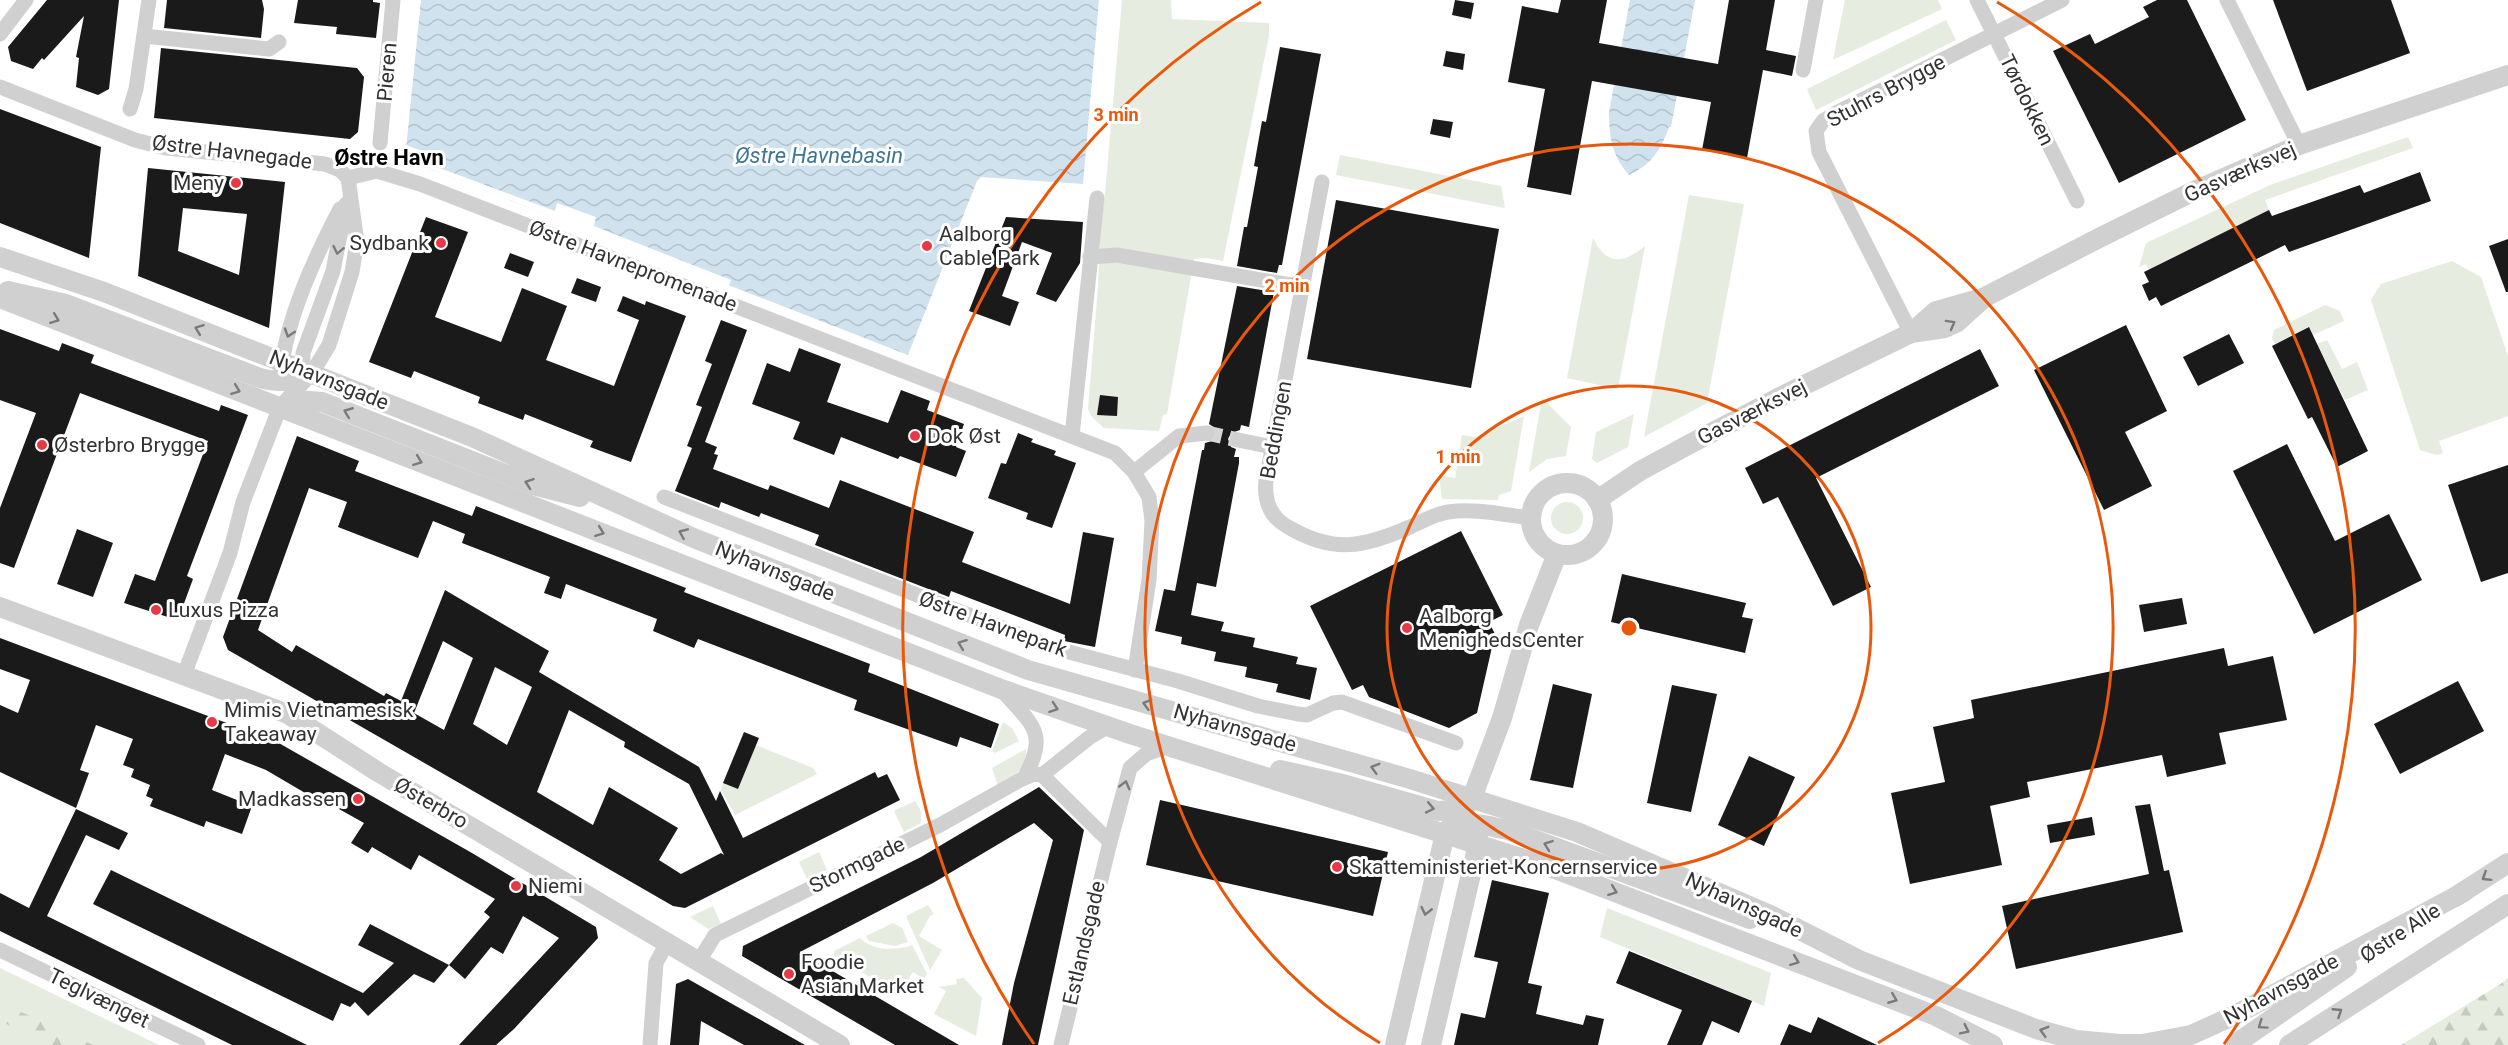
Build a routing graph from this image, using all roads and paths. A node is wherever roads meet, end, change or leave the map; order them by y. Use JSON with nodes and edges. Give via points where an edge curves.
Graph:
{"nodes":[{"id":1,"x":26,"y":0,"type":"edge"},
{"id":2,"x":149,"y":0,"type":"edge"},
{"id":3,"x":393,"y":0,"type":"edge"},
{"id":4,"x":1816,"y":0,"type":"edge"},
{"id":5,"x":1977,"y":0,"type":"edge"},
{"id":6,"x":2062,"y":0,"type":"edge"},
{"id":7,"x":2227,"y":0,"type":"edge"},
{"id":8,"x":0,"y":34,"type":"edge"},
{"id":9,"x":1994,"y":34,"type":"junction"},
{"id":10,"x":144,"y":36,"type":"junction"},
{"id":11,"x":279,"y":42,"type":"dead end"},
{"id":12,"x":1803,"y":70,"type":"dead end"},
{"id":13,"x":2508,"y":75,"type":"edge"},
{"id":14,"x":0,"y":87,"type":"edge"},
{"id":15,"x":130,"y":109,"type":"dead end"},
{"id":16,"x":380,"y":143,"type":"dead end"},
{"id":17,"x":2299,"y":145,"type":"junction"},
{"id":18,"x":1322,"y":182,"type":"dead end"},
{"id":19,"x":348,"y":185,"type":"junction"},
{"id":20,"x":1097,"y":198,"type":"dead end"},
{"id":21,"x":2077,"y":201,"type":"dead end"},
{"id":22,"x":0,"y":257,"type":"edge"},
{"id":23,"x":1090,"y":257,"type":"junction"},
{"id":24,"x":1302,"y":288,"type":"junction"},
{"id":25,"x":0,"y":289,"type":"edge"},
{"id":26,"x":0,"y":298,"type":"edge"},
{"id":27,"x":1911,"y":333,"type":"junction"},
{"id":28,"x":282,"y":361,"type":"junction"},
{"id":29,"x":305,"y":380,"type":"junction"},
{"id":30,"x":280,"y":383,"type":"junction"},
{"id":31,"x":280,"y":407,"type":"junction"},
{"id":32,"x":324,"y":424,"type":"junction"},
{"id":33,"x":1207,"y":434,"type":"tunnel mouth"},
{"id":34,"x":1072,"y":436,"type":"junction"},
{"id":35,"x":1238,"y":440,"type":"tunnel mouth"},
{"id":36,"x":1272,"y":447,"type":"junction"},
{"id":37,"x":1134,"y":472,"type":"junction"},
{"id":38,"x":664,"y":497,"type":"dead end"},
{"id":39,"x":1598,"y":500,"type":"junction"},
{"id":40,"x":626,"y":509,"type":"junction"},
{"id":41,"x":1531,"y":519,"type":"junction"},
{"id":42,"x":1557,"y":554,"type":"junction"},
{"id":43,"x":0,"y":607,"type":"edge"},
{"id":44,"x":1135,"y":670,"type":"junction"},
{"id":45,"x":184,"y":675,"type":"junction"},
{"id":46,"x":1001,"y":690,"type":"junction"},
{"id":47,"x":1107,"y":726,"type":"junction"},
{"id":48,"x":1456,"y":743,"type":"dead end"},
{"id":49,"x":1169,"y":746,"type":"junction"},
{"id":50,"x":1042,"y":775,"type":"junction"},
{"id":51,"x":1024,"y":778,"type":"junction"},
{"id":52,"x":1472,"y":798,"type":"junction"},
{"id":53,"x":1478,"y":824,"type":"junction"},
{"id":54,"x":1445,"y":834,"type":"junction"},
{"id":55,"x":1110,"y":842,"type":"junction"},
{"id":56,"x":1479,"y":844,"type":"junction"},
{"id":57,"x":2508,"y":863,"type":"edge"},
{"id":58,"x":2464,"y":892,"type":"junction"},
{"id":59,"x":2508,"y":904,"type":"edge"},
{"id":60,"x":667,"y":943,"type":"junction"},
{"id":61,"x":0,"y":950,"type":"edge"},
{"id":62,"x":1859,"y":960,"type":"junction"},
{"id":63,"x":699,"y":961,"type":"junction"},
{"id":64,"x":198,"y":1045,"type":"edge"},
{"id":65,"x":650,"y":1045,"type":"edge"},
{"id":66,"x":840,"y":1045,"type":"edge"},
{"id":67,"x":1060,"y":1045,"type":"edge"},
{"id":68,"x":1395,"y":1045,"type":"edge"},
{"id":69,"x":1431,"y":1045,"type":"edge"},
{"id":70,"x":1993,"y":1045,"type":"edge"},
{"id":71,"x":2234,"y":1045,"type":"edge"},
{"id":72,"x":2289,"y":1045,"type":"edge"}],
"edges":[{"from":1,"to":8,"type":"street"},
{"from":2,"to":10,"type":"street"},
{"from":3,"to":16,"type":"street","name":"Pieren"},
{"from":4,"to":12,"type":"street"},
{"from":5,"to":9,"type":"street","name":"Tørdokken"},
{"from":6,"to":9,"type":"street","name":"Stuhrs Brygge"},
{"from":7,"to":17,"type":"street"},
{"from":9,"to":21,"type":"street","name":"Tørdokken"},
{"from":9,"to":27,"type":"street","name":"Stuhrs Brygge","via":[[1838,112],[1816,131],[1819,152]]},
{"from":10,"to":11,"type":"street","via":[[269,49]]},
{"from":10,"to":15,"type":"street"},
{"from":13,"to":17,"type":"street","name":"Gasværksvej"},
{"from":14,"to":19,"type":"street","name":"Østre Havnegade","via":[[135,140],[166,148],[325,164],[340,170]]},
{"from":17,"to":27,"type":"street","name":"Gasværksvej","via":[[2190,193],[1985,297],[1946,306]]},
{"from":18,"to":24,"type":"street","name":"Beddingen"},
{"from":19,"to":28,"type":"street","one_way":true,"via":[[290,329]]},
{"from":19,"to":29,"type":"street","one_way":true,"via":[[337,255],[306,344]]},
{"from":19,"to":29,"type":"street","via":[[357,242],[352,272],[330,345]]},
{"from":19,"to":34,"type":"street","name":"Østre Havnepromenade","via":[[377,171],[420,184]]},
{"from":20,"to":23,"type":"street"},
{"from":28,"to":22,"type":"street","name":"Nyhavnsgade","one_way":true,"via":[[104,292]]},
{"from":23,"to":24,"type":"street","via":[[1117,255]]},
{"from":23,"to":34,"type":"street"},
{"from":24,"to":36,"type":"street","name":"Beddingen"},
{"from":25,"to":30,"type":"street","via":[[66,304]]},
{"from":26,"to":31,"type":"street","name":"Nyhavnsgade","one_way":true},
{"from":27,"to":39,"type":"street","name":"Gasværksvej","via":[[1688,445]]},
{"from":28,"to":29,"type":"street","name":"Nyhavnsgade"},
{"from":28,"to":30,"type":"street"},
{"from":29,"to":30,"type":"street"},
{"from":29,"to":31,"type":"street","via":[[297,400]]},
{"from":29,"to":32,"type":"street","via":[[317,418]]},
{"from":29,"to":40,"type":"street","name":"Nyhavnsgade","via":[[472,437]]},
{"from":40,"to":29,"type":"street","one_way":true,"via":[[533,485],[322,402]]},
{"from":30,"to":31,"type":"street"},
{"from":31,"to":32,"type":"street","name":"Nyhavnsgade"},
{"from":31,"to":45,"type":"street"},
{"from":32,"to":46,"type":"street","name":"Nyhavnsgade","one_way":true},
{"from":33,"to":37,"type":"street","via":[[1179,436]]},
{"from":34,"to":37,"type":"street","via":[[1115,453]]},
{"from":35,"to":36,"type":"street"},
{"from":36,"to":41,"type":"street","name":"Beddingen","via":[[1265,491],[1268,508],[1293,530],[1332,544],[1353,546],[1382,539],[1447,512]]},
{"from":37,"to":44,"type":"street","via":[[1149,497],[1152,521],[1149,580]]},
{"from":38,"to":44,"type":"street","name":"Østre Havnepark","via":[[1044,645]]},
{"from":39,"to":41,"type":"street","via":[[1583,486],[1561,484],[1539,495]]},
{"from":39,"to":42,"type":"street","via":[[1603,524],[1592,545],[1582,552]]},
{"from":52,"to":40,"type":"street","name":"Nyhavnsgade","one_way":true,"via":[[1028,670]]},
{"from":41,"to":42,"type":"street","via":[[1538,541]]},
{"from":42,"to":52,"type":"street","via":[[1535,606],[1502,718]]},
{"from":43,"to":45,"type":"street","name":"Østerbro"},
{"from":44,"to":48,"type":"street","via":[[1298,714],[1307,715],[1342,702]]},
{"from":45,"to":60,"type":"street","name":"Østerbro","via":[[288,714],[350,755]]},
{"from":46,"to":47,"type":"street","name":"Nyhavnsgade","one_way":true},
{"from":46,"to":51,"type":"street","via":[[1029,722],[1038,739]]},
{"from":47,"to":49,"type":"street","name":"Nyhavnsgade"},
{"from":47,"to":50,"type":"street","name":"Stormgade"},
{"from":49,"to":52,"type":"street","one_way":true,"via":[[1343,784],[1438,811],[1452,810]]},
{"from":49,"to":54,"type":"street","name":"Nyhavnsgade"},
{"from":55,"to":49,"type":"street","name":"Estlandsgade","one_way":true,"via":[[1130,768],[1146,754]]},
{"from":50,"to":51,"type":"street","name":"Stormgade"},
{"from":50,"to":55,"type":"street"},
{"from":51,"to":63,"type":"street","name":"Stormgade","via":[[940,825],[715,935]]},
{"from":52,"to":53,"type":"street"},
{"from":52,"to":54,"type":"street"},
{"from":52,"to":62,"type":"street","name":"Nyhavnsgade","via":[[1577,832],[1649,861]]},
{"from":53,"to":54,"type":"street","via":[[1465,824]]},
{"from":53,"to":56,"type":"street"},
{"from":62,"to":53,"type":"street","one_way":true,"via":[[1527,837]]},
{"from":54,"to":56,"type":"street","name":"Nyhavnsgade"},
{"from":54,"to":68,"type":"street","one_way":true},
{"from":55,"to":67,"type":"street","name":"Estlandsgade"},
{"from":56,"to":69,"type":"street"},
{"from":56,"to":70,"type":"street","name":"Nyhavnsgade","one_way":true,"via":[[1556,869],[1851,982],[1936,1016]]},
{"from":57,"to":58,"type":"street","name":"Østre Alle","one_way":true},
{"from":58,"to":62,"type":"street","name":"Nyhavnsgade","one_way":true,"via":[[2211,1027],[2142,1044],[2076,1040],[2036,1029]]},
{"from":58,"to":71,"type":"street","name":"Østre Alle","one_way":true},
{"from":72,"to":59,"type":"street","name":"Østre Alle","one_way":true},
{"from":60,"to":63,"type":"street","name":"Østerbro"},
{"from":60,"to":65,"type":"street","via":[[656,963]]},
{"from":61,"to":64,"type":"street","name":"Teglvænget"},
{"from":63,"to":66,"type":"street","name":"Østerbro"}]}
